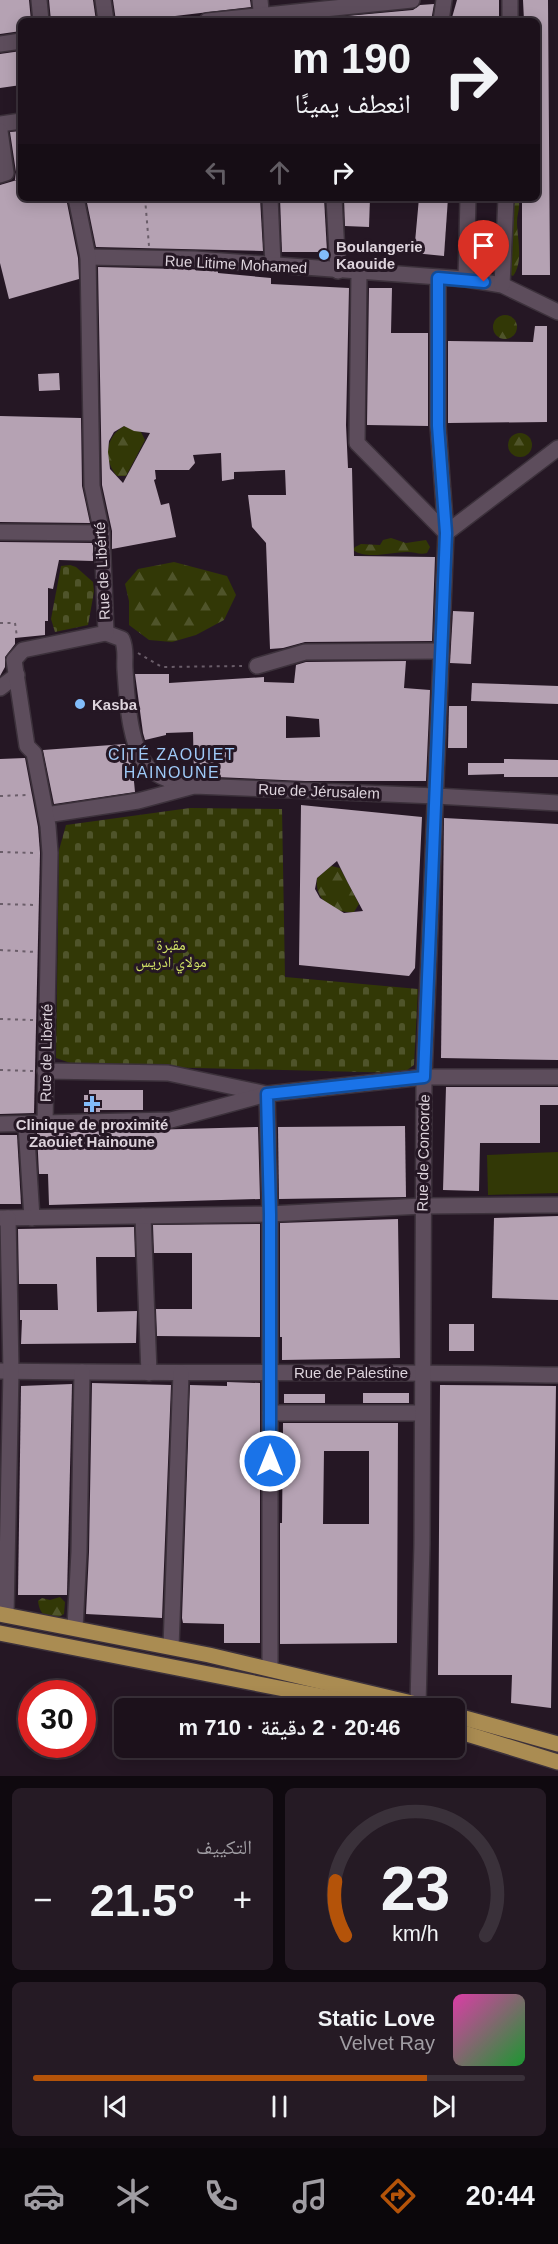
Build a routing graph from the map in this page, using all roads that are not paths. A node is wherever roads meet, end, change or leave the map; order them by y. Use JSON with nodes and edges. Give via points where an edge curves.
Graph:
{"nodes":[{"id":1,"x":39,"y":0,"type":"edge"},
{"id":2,"x":103,"y":0,"type":"edge"},
{"id":3,"x":412,"y":0,"type":"edge"},
{"id":4,"x":444,"y":0,"type":"edge"},
{"id":5,"x":510,"y":0,"type":"edge"},
{"id":6,"x":337,"y":10,"type":"edge"},
{"id":7,"x":261,"y":12,"type":"edge"},
{"id":8,"x":41,"y":18,"type":"edge"},
{"id":9,"x":106,"y":18,"type":"edge"},
{"id":10,"x":225,"y":18,"type":"edge"},
{"id":11,"x":441,"y":18,"type":"edge"},
{"id":12,"x":510,"y":18,"type":"edge"},
{"id":13,"x":18,"y":41,"type":"edge"},
{"id":14,"x":0,"y":44,"type":"edge"},
{"id":15,"x":18,"y":121,"type":"edge"},
{"id":16,"x":0,"y":124,"type":"edge"},
{"id":17,"x":0,"y":131,"type":"edge"},
{"id":18,"x":0,"y":175,"type":"edge"},
{"id":19,"x":77,"y":201,"type":"edge"},
{"id":20,"x":270,"y":201,"type":"edge"},
{"id":21,"x":334,"y":201,"type":"edge"},
{"id":22,"x":468,"y":201,"type":"edge"},
{"id":23,"x":506,"y":201,"type":"edge"},
{"id":24,"x":87,"y":257,"type":"junction"},
{"id":25,"x":273,"y":264,"type":"junction"},
{"id":26,"x":338,"y":271,"type":"junction"},
{"id":27,"x":358,"y":272,"type":"junction"},
{"id":28,"x":438,"y":278,"type":"junction"},
{"id":29,"x":466,"y":279,"type":"junction"},
{"id":30,"x":502,"y":285,"type":"junction"},
{"id":31,"x":558,"y":312,"type":"edge"},
{"id":32,"x":558,"y":448,"type":"edge"},
{"id":33,"x":0,"y":532,"type":"edge"},
{"id":34,"x":102,"y":533,"type":"junction"},
{"id":35,"x":446,"y":533,"type":"junction"},
{"id":36,"x":106,"y":633,"type":"junction"},
{"id":37,"x":440,"y":651,"type":"junction"},
{"id":38,"x":257,"y":666,"type":"road end"},
{"id":39,"x":16,"y":675,"type":"junction"},
{"id":40,"x":0,"y":688,"type":"edge"},
{"id":41,"x":194,"y":786,"type":"junction"},
{"id":42,"x":436,"y":796,"type":"junction"},
{"id":43,"x":558,"y":803,"type":"edge"},
{"id":44,"x":46,"y":814,"type":"junction"},
{"id":45,"x":45,"y":1071,"type":"junction"},
{"id":46,"x":424,"y":1077,"type":"junction"},
{"id":47,"x":558,"y":1077,"type":"edge"},
{"id":48,"x":267,"y":1094,"type":"junction"},
{"id":49,"x":45,"y":1123,"type":"junction"},
{"id":50,"x":0,"y":1124,"type":"edge"},
{"id":51,"x":26,"y":1124,"type":"junction"},
{"id":52,"x":558,"y":1205,"type":"edge"},
{"id":53,"x":422,"y":1206,"type":"junction"},
{"id":54,"x":270,"y":1214,"type":"junction"},
{"id":55,"x":143,"y":1216,"type":"junction"},
{"id":56,"x":4,"y":1218,"type":"edge"},
{"id":57,"x":32,"y":1218,"type":"junction"},
{"id":58,"x":5,"y":1371,"type":"edge"},
{"id":59,"x":82,"y":1372,"type":"junction"},
{"id":60,"x":149,"y":1372,"type":"junction"},
{"id":61,"x":423,"y":1372,"type":"junction"},
{"id":62,"x":181,"y":1373,"type":"junction"},
{"id":63,"x":269,"y":1373,"type":"junction"},
{"id":64,"x":558,"y":1375,"type":"edge"},
{"id":65,"x":270,"y":1413,"type":"junction"},
{"id":66,"x":422,"y":1413,"type":"junction"},
{"id":67,"x":3,"y":1614,"type":"edge"},
{"id":68,"x":75,"y":1628,"type":"junction"},
{"id":69,"x":0,"y":1633,"type":"edge"},
{"id":70,"x":171,"y":1647,"type":"junction"},
{"id":71,"x":270,"y":1669,"type":"junction"},
{"id":72,"x":330,"y":1698,"type":"edge"},
{"id":73,"x":392,"y":1698,"type":"edge"},
{"id":74,"x":426,"y":1698,"type":"edge"},
{"id":75,"x":465,"y":1718,"type":"edge"},
{"id":76,"x":465,"y":1733,"type":"edge"},
{"id":77,"x":558,"y":1744,"type":"edge"},
{"id":78,"x":558,"y":1762,"type":"edge"}],
"edges":[{"from":1,"to":8,"type":"street"},
{"from":2,"to":9,"type":"street"},
{"from":3,"to":6,"type":"street"},
{"from":4,"to":11,"type":"street"},
{"from":5,"to":12,"type":"street"},
{"from":6,"to":7,"type":"street"},
{"from":7,"to":10,"type":"street"},
{"from":13,"to":14,"type":"street"},
{"from":15,"to":16,"type":"street"},
{"from":17,"to":18,"type":"street","via":[[6,173]]},
{"from":19,"to":24,"type":"street","name":"Rue de Libérté"},
{"from":20,"to":25,"type":"street"},
{"from":21,"to":26,"type":"street"},
{"from":22,"to":29,"type":"street"},
{"from":23,"to":30,"type":"street"},
{"from":24,"to":25,"type":"street","name":"Rue Litime Mohamed"},
{"from":24,"to":34,"type":"street","name":"Rue de Libérté","via":[[92,486]]},
{"from":25,"to":26,"type":"street","name":"Rue Litime Mohamed"},
{"from":26,"to":27,"type":"street","name":"Rue Litime Mohamed"},
{"from":27,"to":28,"type":"street","name":"Rue Litime Mohamed"},
{"from":27,"to":35,"type":"street","via":[[357,442]]},
{"from":28,"to":29,"type":"street","name":"Rue Litime Mohamed"},
{"from":28,"to":35,"type":"street","name":"Rue de Concorde","via":[[438,426]]},
{"from":29,"to":30,"type":"street","name":"Rue Litime Mohamed"},
{"from":30,"to":31,"type":"street","name":"Rue Litime Mohamed"},
{"from":32,"to":35,"type":"street"},
{"from":33,"to":34,"type":"street"},
{"from":34,"to":36,"type":"street","name":"Rue de Libérté"},
{"from":35,"to":37,"type":"street","name":"Rue de Concorde"},
{"from":36,"to":39,"type":"street","name":"Rue de Libérté","via":[[23,650],[14,660]]},
{"from":36,"to":41,"type":"street","via":[[122,639],[126,647],[125,669],[138,754],[150,769],[167,779]]},
{"from":37,"to":38,"type":"street","via":[[305,652]]},
{"from":37,"to":42,"type":"street","name":"Rue de Concorde"},
{"from":39,"to":40,"type":"street"},
{"from":39,"to":44,"type":"street","name":"Rue de Libérté","via":[[27,746],[34,753]]},
{"from":41,"to":42,"type":"street","name":"Rue de Jérusalem"},
{"from":41,"to":44,"type":"street","name":"Rue de Jérusalem","via":[[138,801]]},
{"from":42,"to":43,"type":"street","name":"Rue de Jérusalem"},
{"from":42,"to":46,"type":"street","name":"Rue de Concorde"},
{"from":44,"to":45,"type":"street","name":"Rue de Libérté","via":[[50,853]]},
{"from":45,"to":48,"type":"street","via":[[168,1073]]},
{"from":45,"to":49,"type":"street","name":"Rue de Libérté"},
{"from":46,"to":47,"type":"street"},
{"from":46,"to":48,"type":"street"},
{"from":46,"to":53,"type":"street","name":"Rue de Concorde"},
{"from":48,"to":49,"type":"street","via":[[171,1120]]},
{"from":48,"to":54,"type":"street"},
{"from":49,"to":51,"type":"street"},
{"from":50,"to":51,"type":"street"},
{"from":51,"to":57,"type":"street"},
{"from":52,"to":53,"type":"street"},
{"from":53,"to":54,"type":"street"},
{"from":53,"to":61,"type":"street","name":"Rue de Concorde"},
{"from":54,"to":55,"type":"street"},
{"from":54,"to":63,"type":"street"},
{"from":55,"to":57,"type":"street"},
{"from":55,"to":60,"type":"street"},
{"from":56,"to":57,"type":"street"},
{"from":56,"to":58,"type":"street"},
{"from":58,"to":59,"type":"street","name":"Rue de Palestine"},
{"from":58,"to":67,"type":"street"},
{"from":59,"to":60,"type":"street","name":"Rue de Palestine"},
{"from":59,"to":68,"type":"street"},
{"from":60,"to":62,"type":"street","name":"Rue de Palestine"},
{"from":61,"to":63,"type":"street","name":"Rue de Palestine"},
{"from":61,"to":64,"type":"street","name":"Rue de Palestine"},
{"from":61,"to":66,"type":"street","name":"Rue de Concorde"},
{"from":62,"to":63,"type":"street","name":"Rue de Palestine"},
{"from":62,"to":70,"type":"street"},
{"from":63,"to":65,"type":"street"},
{"from":65,"to":66,"type":"street"},
{"from":65,"to":71,"type":"street"},
{"from":66,"to":74,"type":"street","name":"Rue de Concorde"},
{"from":67,"to":68,"type":"main road"},
{"from":68,"to":70,"type":"main road"},
{"from":69,"to":72,"type":"main road"},
{"from":70,"to":71,"type":"main road"},
{"from":71,"to":73,"type":"main road"},
{"from":75,"to":77,"type":"main road"},
{"from":76,"to":78,"type":"main road"}]}
